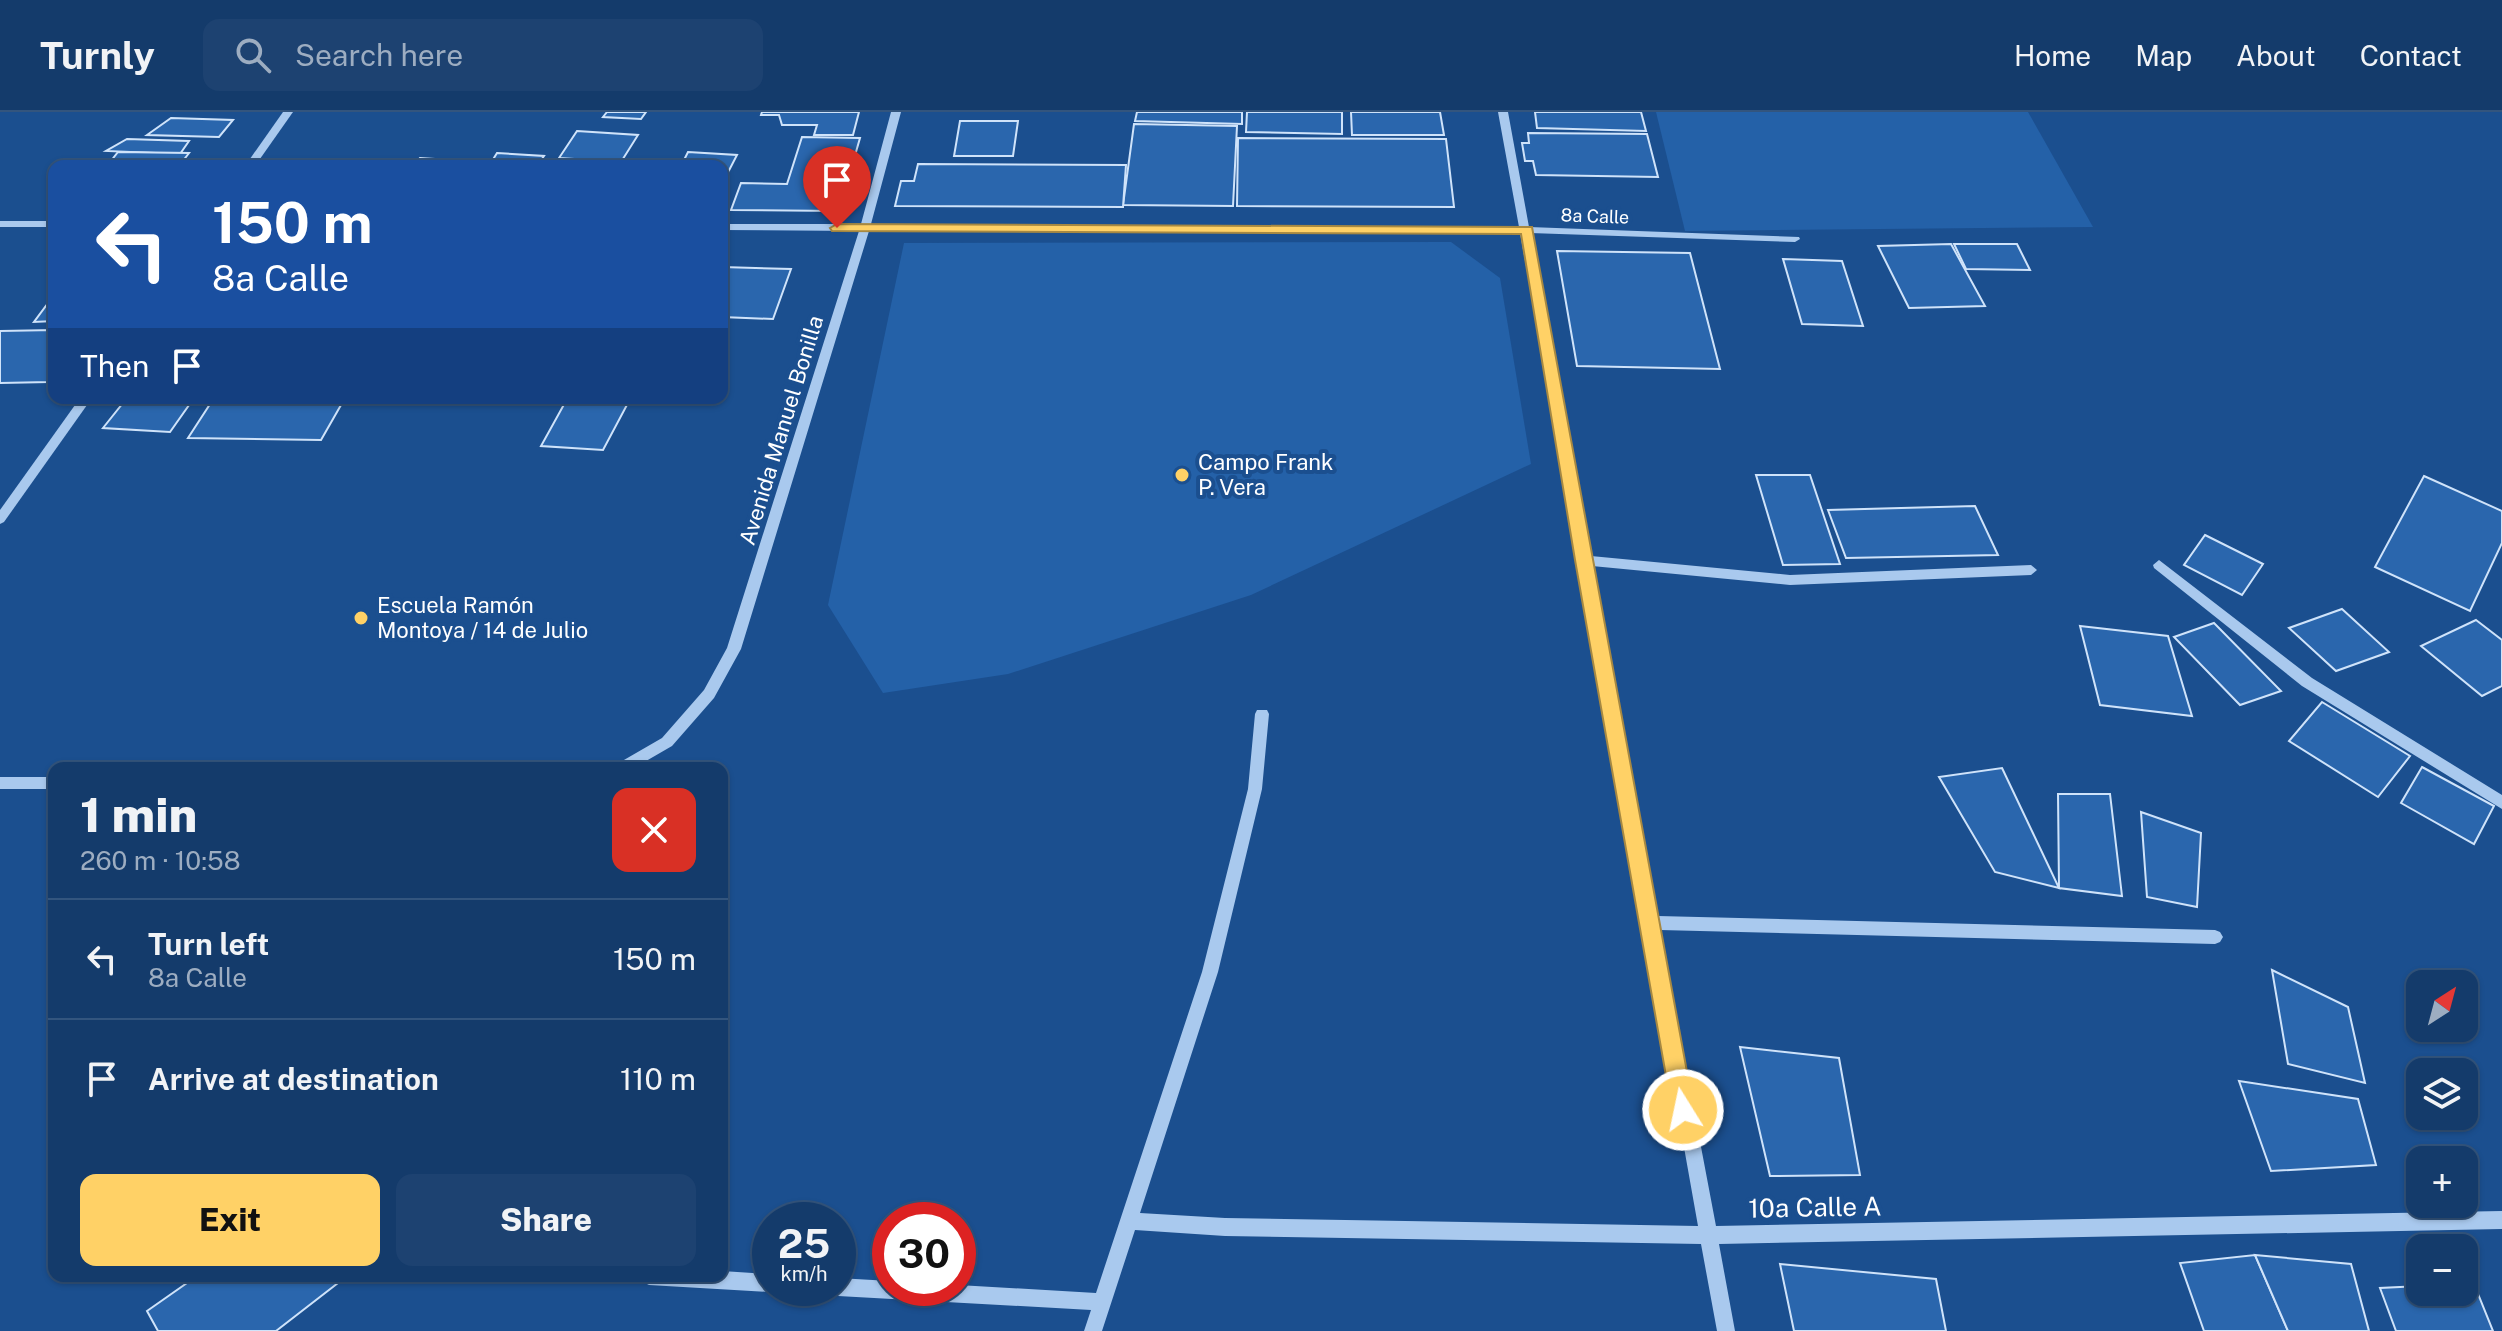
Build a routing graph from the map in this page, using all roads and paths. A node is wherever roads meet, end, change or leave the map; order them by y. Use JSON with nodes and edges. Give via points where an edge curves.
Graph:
{"nodes":[{"id":1,"x":288,"y":112,"type":"edge"},
{"id":2,"x":896,"y":112,"type":"edge"},
{"id":3,"x":1503,"y":112,"type":"edge"},
{"id":4,"x":254,"y":160,"type":"edge"},
{"id":5,"x":0,"y":224,"type":"edge"},
{"id":6,"x":48,"y":224,"type":"edge"},
{"id":7,"x":728,"y":227,"type":"edge"},
{"id":8,"x":865,"y":228,"type":"junction"},
{"id":9,"x":1527,"y":230,"type":"junction"},
{"id":10,"x":1795,"y":239,"type":"dead end"},
{"id":11,"x":82,"y":404,"type":"edge"},
{"id":12,"x":0,"y":519,"type":"edge"},
{"id":13,"x":1583,"y":560,"type":"junction"},
{"id":14,"x":2159,"y":565,"type":"dead end"},
{"id":15,"x":2031,"y":570,"type":"dead end"},
{"id":16,"x":1262,"y":714,"type":"dead end"},
{"id":17,"x":632,"y":762,"type":"edge"},
{"id":18,"x":0,"y":783,"type":"edge"},
{"id":19,"x":48,"y":783,"type":"edge"},
{"id":20,"x":2502,"y":803,"type":"edge"},
{"id":21,"x":1649,"y":923,"type":"junction"},
{"id":22,"x":2215,"y":937,"type":"dead end"},
{"id":23,"x":2502,"y":1220,"type":"edge"},
{"id":24,"x":1129,"y":1221,"type":"junction"},
{"id":25,"x":1706,"y":1235,"type":"junction"},
{"id":26,"x":728,"y":1281,"type":"edge"},
{"id":27,"x":752,"y":1282,"type":"edge"},
{"id":28,"x":856,"y":1288,"type":"edge"},
{"id":29,"x":1102,"y":1302,"type":"junction"},
{"id":30,"x":1093,"y":1331,"type":"edge"},
{"id":31,"x":1726,"y":1331,"type":"edge"}],
"edges":[{"from":1,"to":4,"type":"street"},
{"from":2,"to":8,"type":"street","name":"Avenida Manuel Bonilla"},
{"from":3,"to":9,"type":"street"},
{"from":5,"to":6,"type":"street"},
{"from":7,"to":8,"type":"street","name":"8a Calle"},
{"from":8,"to":9,"type":"street","name":"8a Calle"},
{"from":8,"to":17,"type":"street","name":"Avenida Manuel Bonilla","via":[[734,649],[709,694],[667,742]]},
{"from":9,"to":10,"type":"street","name":"8a Calle"},
{"from":9,"to":13,"type":"street"},
{"from":11,"to":12,"type":"street"},
{"from":13,"to":15,"type":"street","via":[[1790,580]]},
{"from":13,"to":21,"type":"street"},
{"from":14,"to":20,"type":"street","via":[[2307,682]]},
{"from":16,"to":24,"type":"street","via":[[1255,789],[1210,972]]},
{"from":18,"to":19,"type":"street"},
{"from":21,"to":22,"type":"street"},
{"from":21,"to":25,"type":"street"},
{"from":23,"to":25,"type":"street","name":"10a Calle A"},
{"from":24,"to":25,"type":"street","name":"10a Calle A"},
{"from":24,"to":29,"type":"street"},
{"from":25,"to":31,"type":"street"},
{"from":26,"to":27,"type":"street"},
{"from":28,"to":29,"type":"street"},
{"from":29,"to":30,"type":"street"}]}
